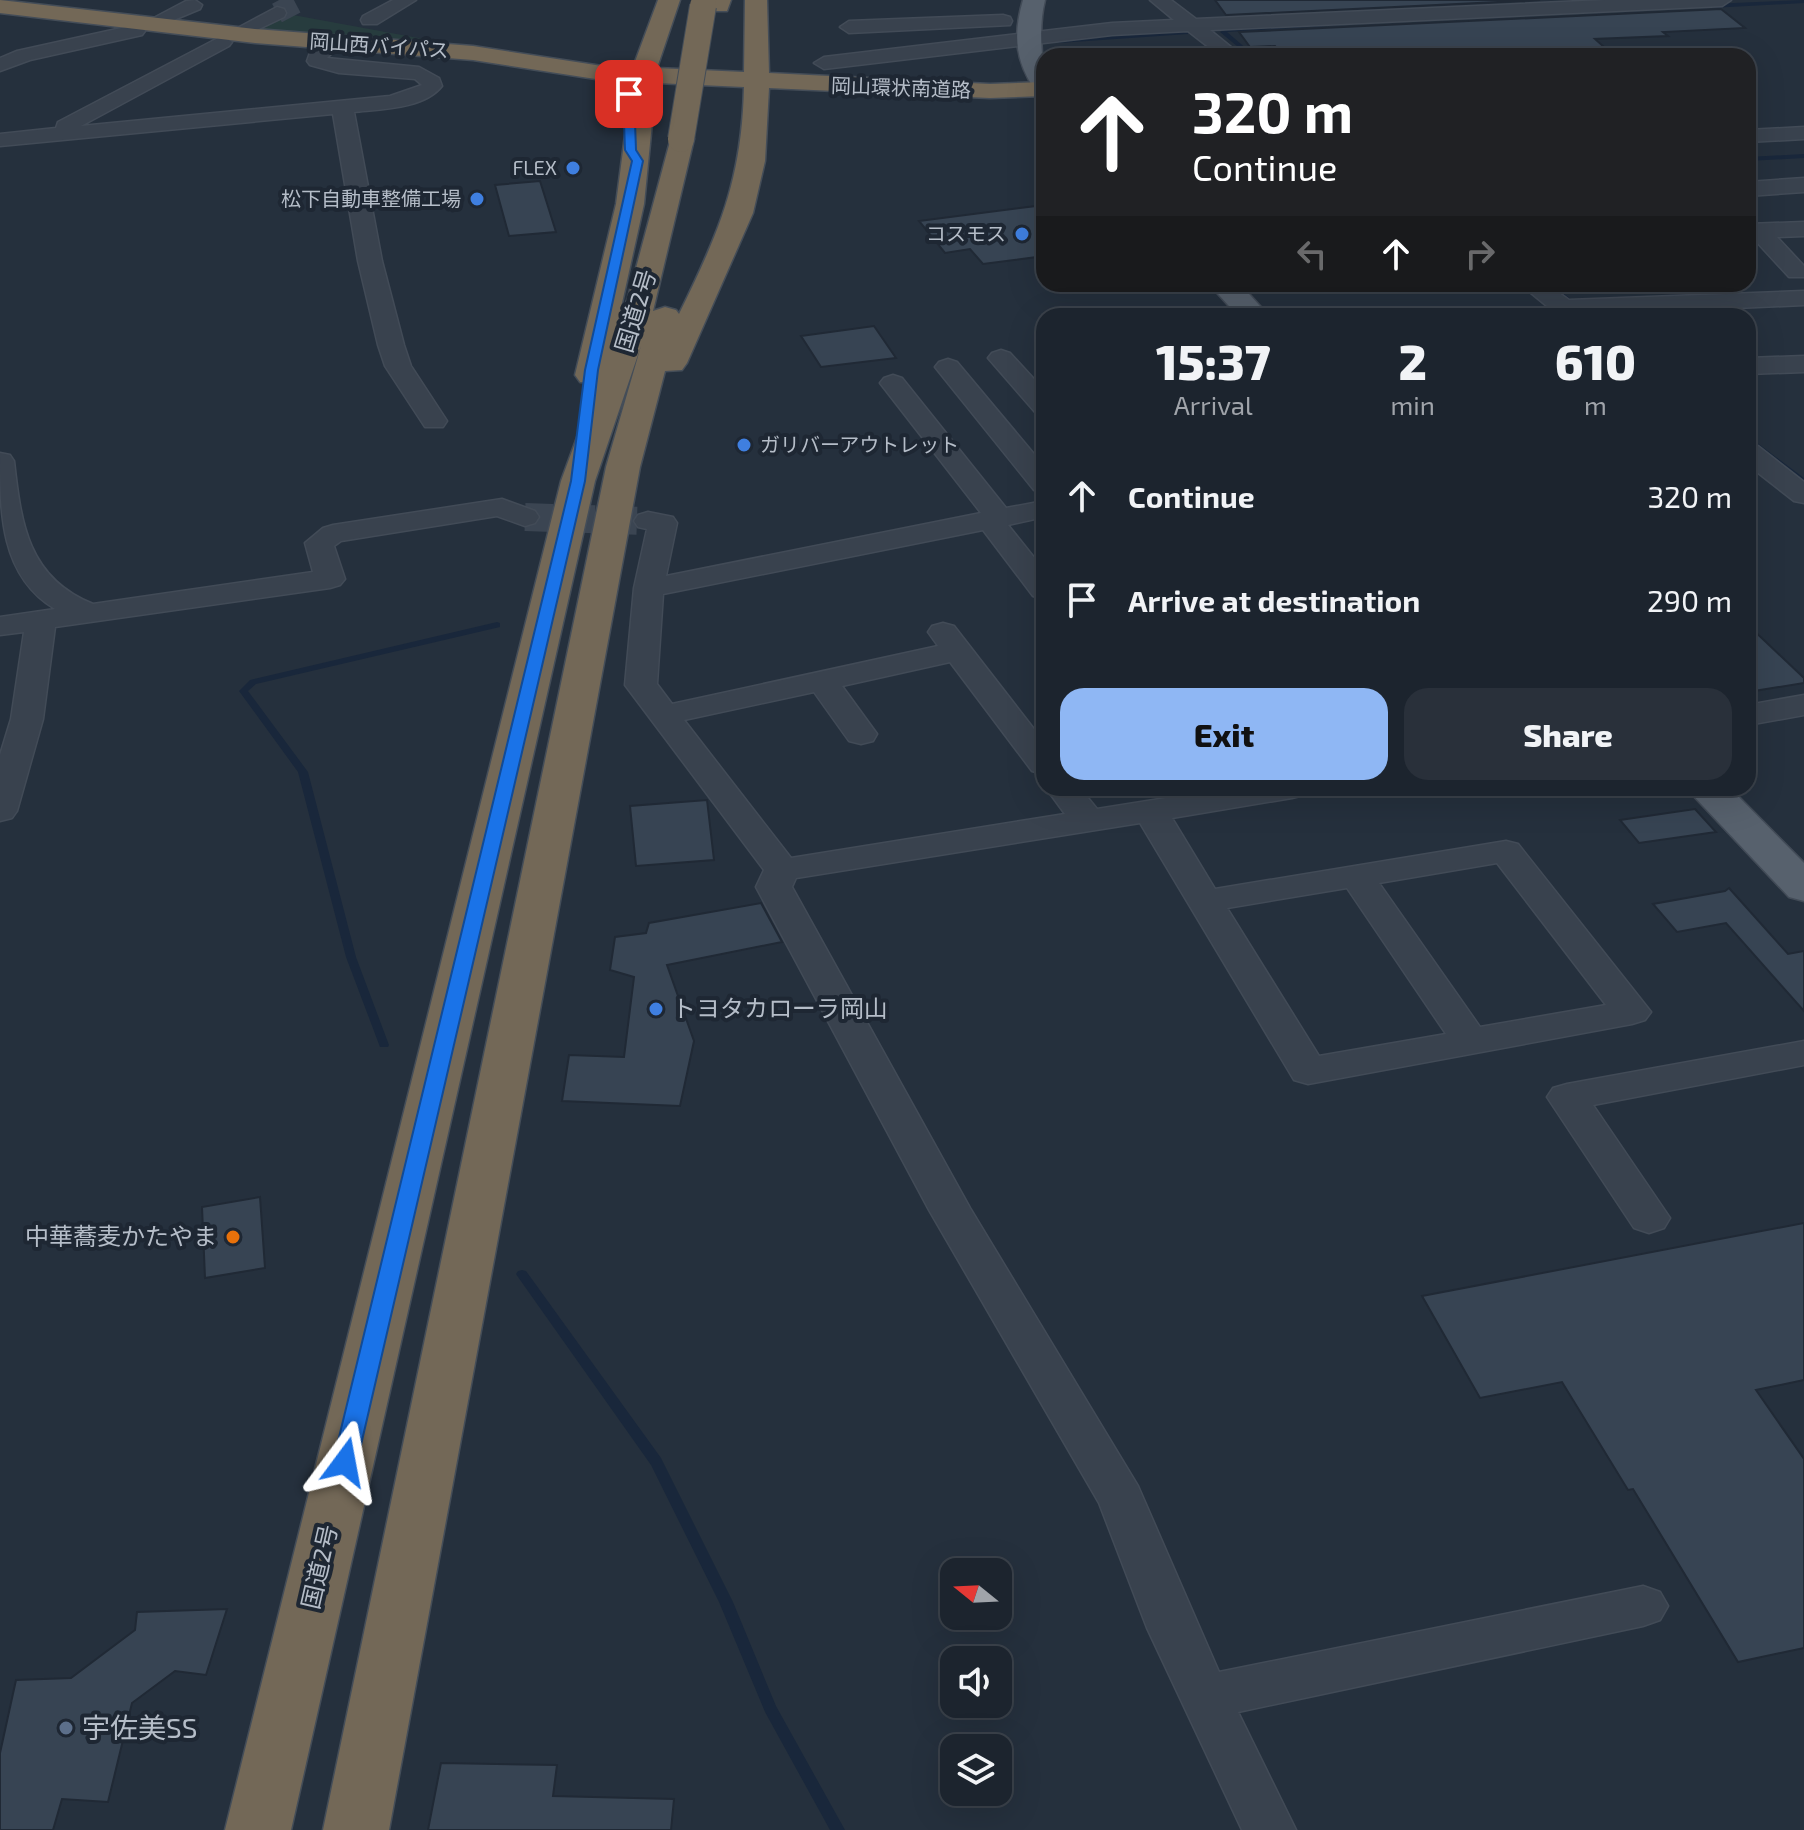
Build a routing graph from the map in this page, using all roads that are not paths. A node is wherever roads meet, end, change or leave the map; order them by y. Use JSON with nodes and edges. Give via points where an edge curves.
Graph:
{"nodes":[{"id":1,"x":407,"y":0,"type":"edge"},
{"id":2,"x":669,"y":0,"type":"edge"},
{"id":3,"x":756,"y":0,"type":"edge"},
{"id":4,"x":1159,"y":0,"type":"edge"},
{"id":5,"x":1722,"y":0,"type":"edge"},
{"id":6,"x":218,"y":2,"type":"dead end"},
{"id":7,"x":193,"y":3,"type":"edge"},
{"id":8,"x":711,"y":3,"type":"edge"},
{"id":9,"x":242,"y":4,"type":"dead end"},
{"id":10,"x":0,"y":6,"type":"edge"},
{"id":11,"x":287,"y":11,"type":"joint"},
{"id":12,"x":358,"y":18,"type":"joint"},
{"id":13,"x":1029,"y":19,"type":"edge"},
{"id":14,"x":157,"y":21,"type":"dead end"},
{"id":15,"x":1192,"y":25,"type":"junction"},
{"id":16,"x":849,"y":27,"type":"dead end"},
{"id":17,"x":135,"y":31,"type":"dead end"},
{"id":18,"x":242,"y":31,"type":"dead end"},
{"id":19,"x":432,"y":32,"type":"junction"},
{"id":20,"x":652,"y":39,"type":"junction"},
{"id":21,"x":222,"y":42,"type":"dead end"},
{"id":22,"x":333,"y":42,"type":"junction"},
{"id":23,"x":1228,"y":48,"type":"edge"},
{"id":24,"x":508,"y":58,"type":"junction"},
{"id":25,"x":824,"y":63,"type":"dead end"},
{"id":26,"x":0,"y":65,"type":"edge"},
{"id":27,"x":646,"y":71,"type":"junction"},
{"id":28,"x":1036,"y":75,"type":"edge"},
{"id":29,"x":758,"y":78,"type":"junction"},
{"id":30,"x":1036,"y":88,"type":"edge"},
{"id":31,"x":342,"y":105,"type":"junction"},
{"id":32,"x":1756,"y":115,"type":"edge"},
{"id":33,"x":1804,"y":115,"type":"edge"},
{"id":34,"x":1804,"y":133,"type":"edge"},
{"id":35,"x":48,"y":135,"type":"junction"},
{"id":36,"x":1756,"y":136,"type":"edge"},
{"id":37,"x":691,"y":139,"type":"junction"},
{"id":38,"x":0,"y":140,"type":"edge"},
{"id":39,"x":0,"y":161,"type":"edge"},
{"id":40,"x":637,"y":161,"type":"junction"},
{"id":41,"x":1804,"y":185,"type":"edge"},
{"id":42,"x":1756,"y":188,"type":"edge"},
{"id":43,"x":1804,"y":229,"type":"edge"},
{"id":44,"x":1756,"y":231,"type":"edge"},
{"id":45,"x":1756,"y":234,"type":"edge"},
{"id":46,"x":1797,"y":272,"type":"dead end"},
{"id":47,"x":1232,"y":292,"type":"edge"},
{"id":48,"x":1548,"y":292,"type":"edge"},
{"id":49,"x":1804,"y":298,"type":"edge"},
{"id":50,"x":1577,"y":306,"type":"edge"},
{"id":51,"x":1246,"y":308,"type":"edge"},
{"id":52,"x":1001,"y":358,"type":"dead end"},
{"id":53,"x":1804,"y":364,"type":"edge"},
{"id":54,"x":1756,"y":366,"type":"edge"},
{"id":55,"x":948,"y":367,"type":"dead end"},
{"id":56,"x":893,"y":383,"type":"dead end"},
{"id":57,"x":1036,"y":397,"type":"edge"},
{"id":58,"x":434,"y":421,"type":"dead end"},
{"id":59,"x":1756,"y":458,"type":"edge"},
{"id":60,"x":0,"y":461,"type":"edge"},
{"id":61,"x":600,"y":474,"type":"junction"},
{"id":62,"x":1036,"y":474,"type":"edge"},
{"id":63,"x":1804,"y":495,"type":"edge"},
{"id":64,"x":1036,"y":511,"type":"edge"},
{"id":65,"x":525,"y":517,"type":"tunnel mouth"},
{"id":66,"x":648,"y":521,"type":"dead end"},
{"id":67,"x":995,"y":523,"type":"junction"},
{"id":68,"x":1036,"y":579,"type":"edge"},
{"id":69,"x":649,"y":588,"type":"junction"},
{"id":70,"x":92,"y":614,"type":"junction"},
{"id":71,"x":41,"y":622,"type":"junction"},
{"id":72,"x":0,"y":626,"type":"edge"},
{"id":73,"x":822,"y":681,"type":"junction"},
{"id":74,"x":1804,"y":705,"type":"edge"},
{"id":75,"x":1756,"y":714,"type":"edge"},
{"id":76,"x":664,"y":715,"type":"junction"},
{"id":77,"x":861,"y":734,"type":"dead end"},
{"id":78,"x":1036,"y":753,"type":"edge"},
{"id":79,"x":1069,"y":796,"type":"edge"},
{"id":80,"x":1199,"y":796,"type":"edge"},
{"id":81,"x":1715,"y":796,"type":"edge"},
{"id":82,"x":1150,"y":810,"type":"junction"},
{"id":83,"x":0,"y":811,"type":"edge"},
{"id":84,"x":1088,"y":821,"type":"junction"},
{"id":85,"x":782,"y":870,"type":"junction"},
{"id":86,"x":1357,"y":876,"type":"junction"},
{"id":87,"x":1804,"y":888,"type":"edge"},
{"id":88,"x":1205,"y":901,"type":"junction"},
{"id":89,"x":1471,"y":1042,"type":"junction"},
{"id":90,"x":1804,"y":1053,"type":"edge"},
{"id":91,"x":1649,"y":1218,"type":"dead end"},
{"id":92,"x":1643,"y":1606,"type":"dead end"},
{"id":93,"x":1205,"y":1697,"type":"junction"},
{"id":94,"x":258,"y":1830,"type":"edge"},
{"id":95,"x":356,"y":1830,"type":"edge"},
{"id":96,"x":1269,"y":1830,"type":"edge"}],
"edges":[{"from":1,"to":12,"type":"street"},
{"from":2,"to":20,"type":"highway"},
{"from":3,"to":29,"type":"highway"},
{"from":4,"to":15,"type":"street"},
{"from":5,"to":15,"type":"street"},
{"from":6,"to":7,"type":"highway"},
{"from":7,"to":14,"type":"street"},
{"from":8,"to":37,"type":"highway","name":"国道2号","via":[[714,68]]},
{"from":9,"to":11,"type":"highway","name":"岡山西バイパス"},
{"from":10,"to":22,"type":"highway","name":"岡山西バイパス"},
{"from":11,"to":18,"type":"street"},
{"from":12,"to":19,"type":"highway","name":"岡山西バイパス"},
{"from":13,"to":15,"type":"street","via":[[1112,29]]},
{"from":13,"to":16,"type":"street"},
{"from":13,"to":25,"type":"street"},
{"from":13,"to":28,"type":"main road"},
{"from":15,"to":23,"type":"street"},
{"from":17,"to":26,"type":"street"},
{"from":19,"to":20,"type":"highway","via":[[590,54],[632,49]]},
{"from":19,"to":27,"type":"highway","name":"岡山西バイパス"},
{"from":20,"to":27,"type":"highway"},
{"from":21,"to":35,"type":"street"},
{"from":22,"to":24,"type":"highway","name":"岡山西バイパス"},
{"from":22,"to":31,"type":"street","via":[[317,61],[419,73],[432,86],[411,98]]},
{"from":24,"to":27,"type":"highway","name":"岡山西バイパス"},
{"from":24,"to":40,"type":"highway","via":[[602,78],[629,94],[630,150]]},
{"from":27,"to":29,"type":"highway","name":"岡山西バイパス"},
{"from":27,"to":40,"type":"highway"},
{"from":29,"to":30,"type":"highway","name":"岡山環状南道路","via":[[990,91]]},
{"from":29,"to":61,"type":"highway","via":[[750,171],[721,260]]},
{"from":31,"to":35,"type":"street"},
{"from":31,"to":58,"type":"street","via":[[391,345],[398,366]]},
{"from":32,"to":33,"type":"street"},
{"from":34,"to":36,"type":"street"},
{"from":35,"to":38,"type":"street"},
{"from":35,"to":39,"type":"street"},
{"from":37,"to":61,"type":"highway","name":"国道2号","via":[[643,298]]},
{"from":37,"to":61,"type":"highway","name":"国道2号","via":[[670,298]]},
{"from":40,"to":61,"type":"highway","via":[[592,370]]},
{"from":41,"to":42,"type":"street"},
{"from":43,"to":44,"type":"street"},
{"from":45,"to":46,"type":"street"},
{"from":47,"to":51,"type":"main road"},
{"from":48,"to":50,"type":"street"},
{"from":49,"to":50,"type":"street"},
{"from":52,"to":57,"type":"street"},
{"from":53,"to":54,"type":"street"},
{"from":55,"to":62,"type":"street"},
{"from":56,"to":67,"type":"street"},
{"from":59,"to":63,"type":"street"},
{"from":60,"to":70,"type":"street","via":[[5,509],[33,575],[56,598]]},
{"from":61,"to":94,"type":"highway","name":"国道2号"},
{"from":61,"to":95,"type":"highway","name":"国道2号"},
{"from":64,"to":67,"type":"street"},
{"from":65,"to":70,"type":"street","via":[[502,507],[333,534],[319,543],[330,579]]},
{"from":66,"to":69,"type":"street","via":[[663,523]]},
{"from":67,"to":68,"type":"street"},
{"from":67,"to":69,"type":"street"},
{"from":69,"to":76,"type":"street","via":[[641,685]]},
{"from":70,"to":71,"type":"street"},
{"from":71,"to":72,"type":"street"},
{"from":71,"to":83,"type":"street","via":[[27,719]]},
{"from":73,"to":76,"type":"street"},
{"from":73,"to":77,"type":"street"},
{"from":73,"to":78,"type":"street","via":[[950,640]]},
{"from":74,"to":75,"type":"street"},
{"from":76,"to":85,"type":"street"},
{"from":79,"to":84,"type":"street"},
{"from":80,"to":82,"type":"street"},
{"from":81,"to":87,"type":"main road"},
{"from":82,"to":84,"type":"street"},
{"from":82,"to":88,"type":"street"},
{"from":84,"to":85,"type":"street"},
{"from":85,"to":93,"type":"street","via":[[774,887],[950,1210],[1121,1499]]},
{"from":86,"to":88,"type":"street"},
{"from":86,"to":89,"type":"street"},
{"from":86,"to":89,"type":"street","via":[[1506,851],[1632,1012]]},
{"from":88,"to":89,"type":"street","via":[[1308,1071]]},
{"from":90,"to":91,"type":"street","via":[[1567,1097]]},
{"from":92,"to":93,"type":"street"},
{"from":93,"to":96,"type":"street"}]}
